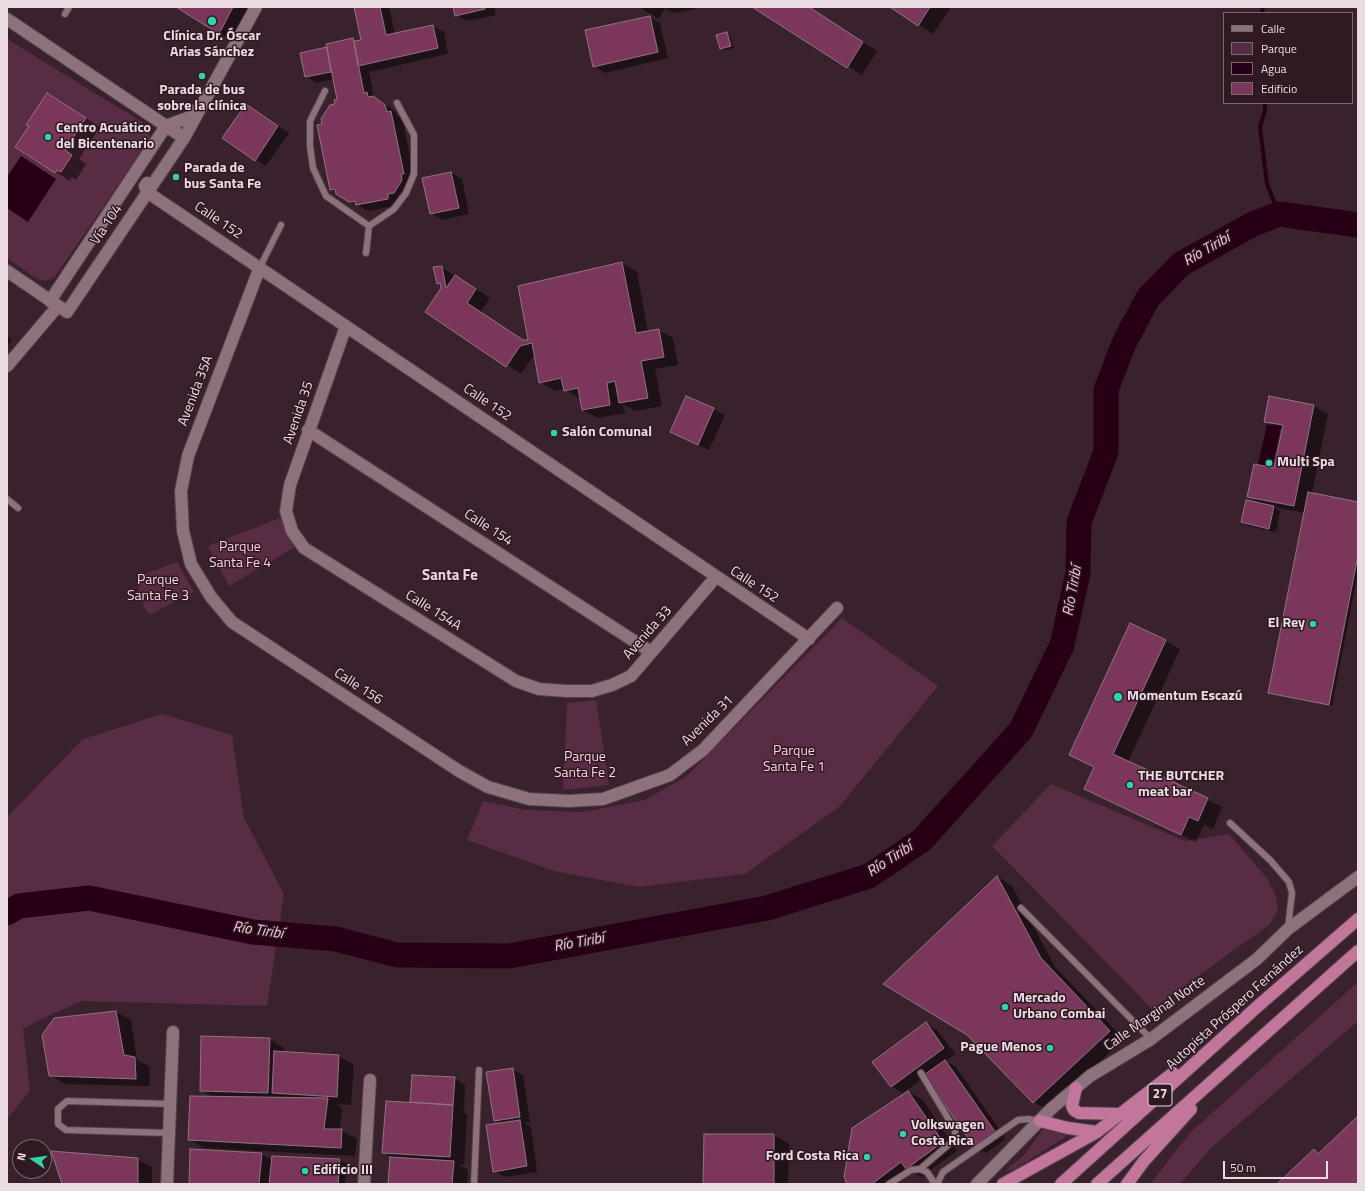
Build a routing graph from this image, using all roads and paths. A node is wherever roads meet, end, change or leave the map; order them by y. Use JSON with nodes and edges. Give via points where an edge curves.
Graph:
{"nodes":[{"id":1,"x":69,"y":7,"type":"edge"},
{"id":2,"x":253,"y":7,"type":"edge"},
{"id":3,"x":256,"y":7,"type":"edge"},
{"id":4,"x":66,"y":14,"type":"dead end"},
{"id":5,"x":7,"y":19,"type":"edge"},
{"id":6,"x":325,"y":91,"type":"dead end"},
{"id":7,"x":396,"y":103,"type":"dead end"},
{"id":8,"x":193,"y":116,"type":"junction"},
{"id":9,"x":166,"y":126,"type":"junction"},
{"id":10,"x":182,"y":136,"type":"junction"},
{"id":11,"x":147,"y":192,"type":"junction"},
{"id":12,"x":281,"y":225,"type":"dead end"},
{"id":13,"x":369,"y":226,"type":"junction"},
{"id":14,"x":366,"y":254,"type":"dead end"},
{"id":15,"x":260,"y":267,"type":"junction"},
{"id":16,"x":7,"y":271,"type":"edge"},
{"id":17,"x":54,"y":303,"type":"junction"},
{"id":18,"x":346,"y":326,"type":"junction"},
{"id":19,"x":7,"y":366,"type":"edge"},
{"id":20,"x":308,"y":430,"type":"junction"},
{"id":21,"x":7,"y":499,"type":"edge"},
{"id":22,"x":18,"y":508,"type":"dead end"},
{"id":23,"x":286,"y":512,"type":"joint"},
{"id":24,"x":183,"y":531,"type":"joint"},
{"id":25,"x":716,"y":578,"type":"junction"},
{"id":26,"x":837,"y":608,"type":"dead end"},
{"id":27,"x":809,"y":639,"type":"junction"},
{"id":28,"x":651,"y":652,"type":"junction"},
{"id":29,"x":592,"y":691,"type":"joint"},
{"id":30,"x":569,"y":801,"type":"joint"},
{"id":31,"x":1230,"y":823,"type":"dead end"},
{"id":32,"x":1358,"y":877,"type":"edge"},
{"id":33,"x":1021,"y":908,"type":"dead end"},
{"id":34,"x":1358,"y":919,"type":"edge"},
{"id":35,"x":1288,"y":929,"type":"junction"},
{"id":36,"x":1358,"y":951,"type":"edge"},
{"id":37,"x":1258,"y":1006,"type":"junction"},
{"id":38,"x":174,"y":1032,"type":"dead end"},
{"id":39,"x":1151,"y":1039,"type":"junction"},
{"id":40,"x":1228,"y":1066,"type":"junction"},
{"id":41,"x":480,"y":1070,"type":"dead end"},
{"id":42,"x":922,"y":1073,"type":"dead end"},
{"id":43,"x":370,"y":1080,"type":"dead end"},
{"id":44,"x":1076,"y":1088,"type":"junction"},
{"id":45,"x":170,"y":1104,"type":"junction"},
{"id":46,"x":1121,"y":1114,"type":"junction"},
{"id":47,"x":1040,"y":1121,"type":"junction"},
{"id":48,"x":1097,"y":1132,"type":"junction"},
{"id":49,"x":169,"y":1133,"type":"junction"},
{"id":50,"x":920,"y":1169,"type":"junction"},
{"id":51,"x":166,"y":1184,"type":"edge"},
{"id":52,"x":364,"y":1184,"type":"edge"},
{"id":53,"x":474,"y":1184,"type":"edge"},
{"id":54,"x":889,"y":1184,"type":"edge"},
{"id":55,"x":936,"y":1184,"type":"edge"},
{"id":56,"x":977,"y":1184,"type":"edge"},
{"id":57,"x":1003,"y":1184,"type":"edge"},
{"id":58,"x":1061,"y":1184,"type":"edge"},
{"id":59,"x":1097,"y":1184,"type":"edge"},
{"id":60,"x":1127,"y":1184,"type":"edge"}],
"edges":[{"from":1,"to":4,"type":"lane"},
{"from":2,"to":8,"type":"street"},
{"from":3,"to":10,"type":"street","name":"Vía 104"},
{"from":5,"to":9,"type":"street"},
{"from":6,"to":13,"type":"lane","via":[[310,121],[313,168],[326,196]]},
{"from":7,"to":13,"type":"lane","via":[[414,135],[414,174],[406,193],[394,209]]},
{"from":8,"to":9,"type":"street"},
{"from":8,"to":10,"type":"street"},
{"from":9,"to":10,"type":"street"},
{"from":9,"to":17,"type":"street","name":"Vía 104"},
{"from":10,"to":11,"type":"street","name":"Vía 104"},
{"from":11,"to":15,"type":"street","name":"Calle 152"},
{"from":11,"to":17,"type":"street","name":"Vía 104","via":[[67,312]]},
{"from":12,"to":15,"type":"lane"},
{"from":13,"to":14,"type":"lane"},
{"from":15,"to":18,"type":"street","name":"Calle 152"},
{"from":15,"to":24,"type":"street","name":"Avenida 35A","via":[[188,456],[180,491]]},
{"from":16,"to":17,"type":"street"},
{"from":17,"to":19,"type":"street"},
{"from":18,"to":20,"type":"street","name":"Avenida 35"},
{"from":18,"to":25,"type":"street","name":"Calle 152"},
{"from":20,"to":23,"type":"street","name":"Avenida 35","via":[[290,485]]},
{"from":20,"to":28,"type":"street","name":"Calle 154"},
{"from":21,"to":22,"type":"lane"},
{"from":23,"to":29,"type":"street","name":"Calle 154A","via":[[292,531],[304,548],[516,681],[539,689]]},
{"from":24,"to":30,"type":"street","name":"Calle 156","via":[[191,564],[211,597],[232,622],[459,772],[488,786],[529,799]]},
{"from":25,"to":27,"type":"street","name":"Calle 152"},
{"from":25,"to":28,"type":"street","name":"Avenida 33"},
{"from":26,"to":27,"type":"street","name":"Avenida 31"},
{"from":27,"to":30,"type":"street","name":"Avenida 31","via":[[703,750],[670,775],[603,799]]},
{"from":28,"to":29,"type":"street","name":"Avenida 33","via":[[631,676]]},
{"from":31,"to":35,"type":"lane","via":[[1270,860],[1288,882],[1292,893]]},
{"from":32,"to":35,"type":"street","name":"Calle Marginal Norte"},
{"from":33,"to":39,"type":"lane"},
{"from":34,"to":37,"type":"highway","name":"Autopista Próspero Fernández","number":"27"},
{"from":35,"to":39,"type":"street","name":"Calle Marginal Norte","via":[[1257,959]]},
{"from":36,"to":40,"type":"highway","number":"27"},
{"from":37,"to":46,"type":"highway"},
{"from":37,"to":58,"type":"highway","name":"Autopista Próspero Fernández","number":"27"},
{"from":38,"to":45,"type":"street"},
{"from":39,"to":44,"type":"street","name":"Calle Marginal Norte","via":[[1090,1076]]},
{"from":40,"to":59,"type":"highway","number":"27"},
{"from":40,"to":60,"type":"highway","via":[[1144,1161]]},
{"from":41,"to":53,"type":"lane"},
{"from":42,"to":50,"type":"lane","via":[[955,1130],[955,1137]]},
{"from":43,"to":52,"type":"street"},
{"from":44,"to":46,"type":"highway","via":[[1072,1106],[1079,1113]]},
{"from":44,"to":47,"type":"street","name":"Calle Marginal Norte"},
{"from":45,"to":49,"type":"street"},
{"from":45,"to":49,"type":"lane","via":[[67,1101],[58,1109],[58,1124],[66,1130]]},
{"from":46,"to":48,"type":"highway"},
{"from":47,"to":48,"type":"highway"},
{"from":47,"to":55,"type":"lane","via":[[1028,1118],[1018,1120],[944,1172]]},
{"from":47,"to":56,"type":"street","name":"Calle Marginal Norte"},
{"from":48,"to":57,"type":"highway"},
{"from":49,"to":51,"type":"street"},
{"from":50,"to":54,"type":"lane","via":[[911,1170]]},
{"from":50,"to":55,"type":"lane","via":[[927,1172]]}]}
